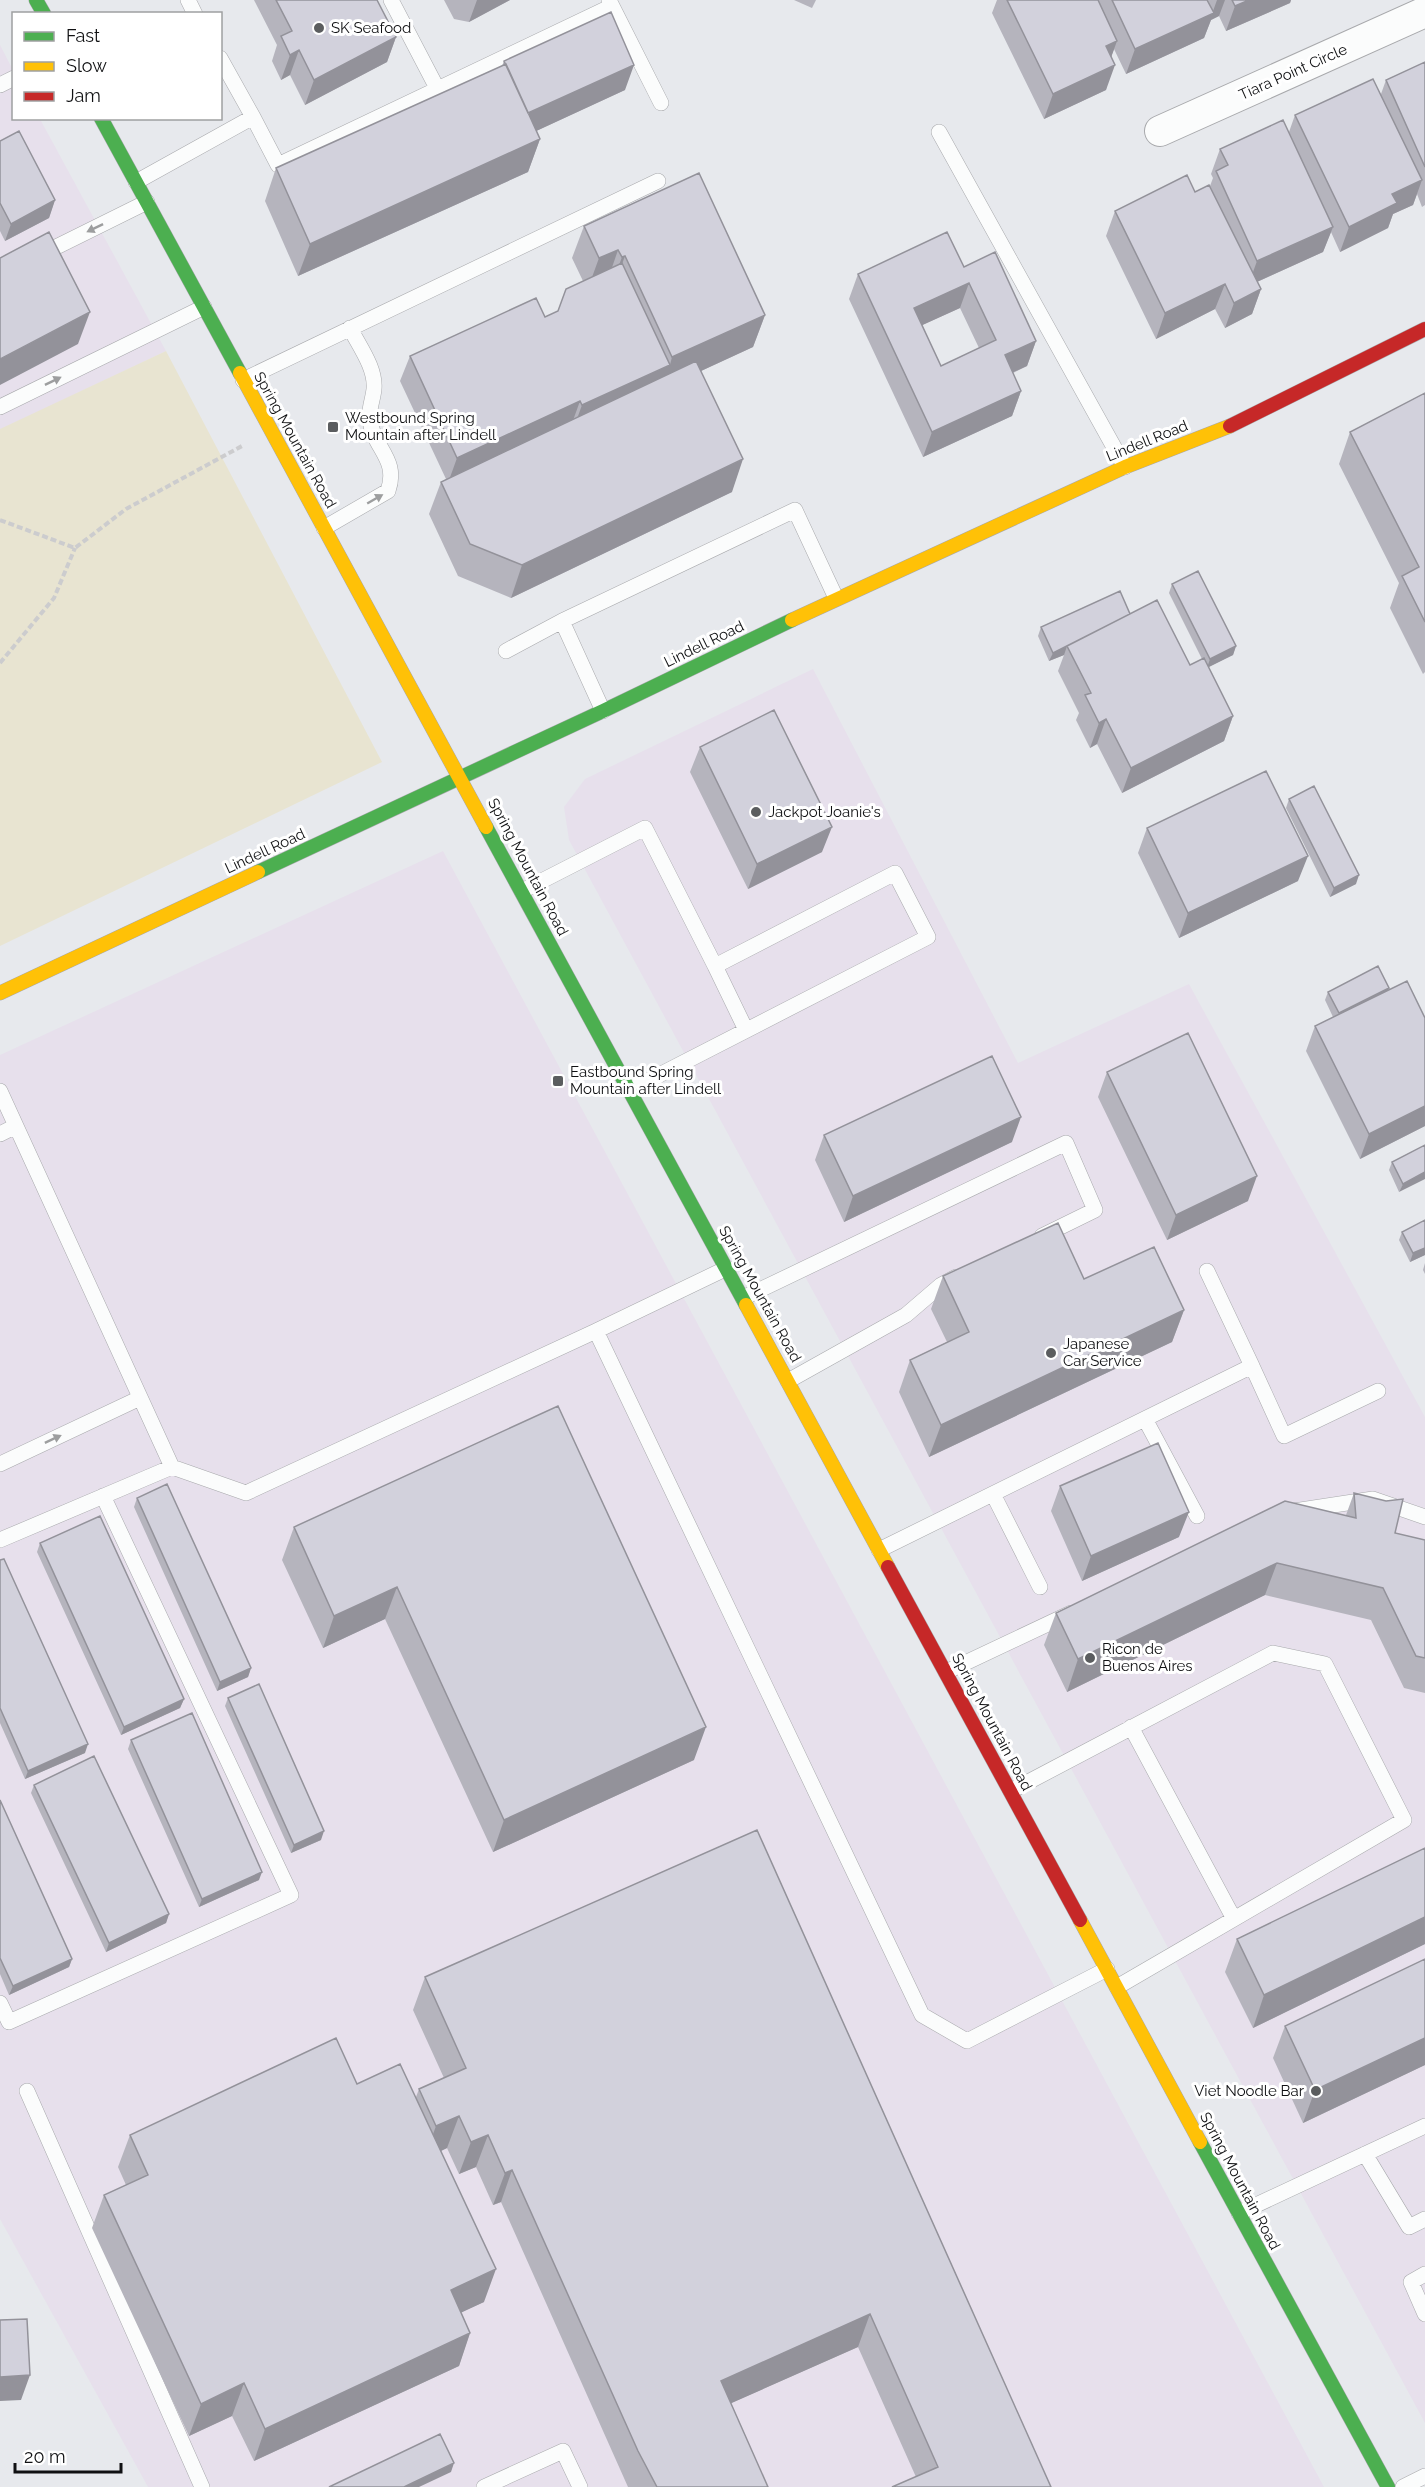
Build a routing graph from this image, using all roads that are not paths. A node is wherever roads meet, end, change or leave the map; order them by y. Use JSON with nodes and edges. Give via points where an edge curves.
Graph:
{"nodes":[{"id":1,"x":391,"y":0,"type":"edge"},
{"id":2,"x":611,"y":3,"type":"edge"},
{"id":3,"x":1425,"y":12,"type":"edge"},
{"id":4,"x":222,"y":62,"type":"edge"},
{"id":5,"x":438,"y":90,"type":"junction"},
{"id":6,"x":661,"y":103,"type":"dead end"},
{"id":7,"x":253,"y":117,"type":"junction"},
{"id":8,"x":102,"y":120,"type":"edge"},
{"id":9,"x":1160,"y":131,"type":"dead end"},
{"id":10,"x":939,"y":132,"type":"dead end"},
{"id":11,"x":658,"y":181,"type":"dead end"},
{"id":12,"x":136,"y":182,"type":"junction"},
{"id":13,"x":147,"y":202,"type":"junction"},
{"id":14,"x":32,"y":259,"type":"edge"},
{"id":15,"x":204,"y":307,"type":"junction"},
{"id":16,"x":351,"y":328,"type":"junction"},
{"id":17,"x":1425,"y":329,"type":"edge"},
{"id":18,"x":243,"y":380,"type":"junction"},
{"id":19,"x":0,"y":407,"type":"edge"},
{"id":20,"x":1125,"y":467,"type":"junction"},
{"id":21,"x":324,"y":528,"type":"junction"},
{"id":22,"x":836,"y":598,"type":"junction"},
{"id":23,"x":562,"y":621,"type":"junction"},
{"id":24,"x":506,"y":651,"type":"dead end"},
{"id":25,"x":603,"y":711,"type":"junction"},
{"id":26,"x":461,"y":778,"type":"junction"},
{"id":27,"x":522,"y":891,"type":"junction"},
{"id":28,"x":715,"y":966,"type":"junction"},
{"id":29,"x":0,"y":993,"type":"edge"},
{"id":30,"x":746,"y":1030,"type":"junction"},
{"id":31,"x":630,"y":1090,"type":"junction"},
{"id":32,"x":0,"y":1091,"type":"edge"},
{"id":33,"x":16,"y":1126,"type":"junction"},
{"id":34,"x":0,"y":1134,"type":"edge"},
{"id":35,"x":1023,"y":1245,"type":"edge"},
{"id":36,"x":727,"y":1268,"type":"junction"},
{"id":37,"x":971,"y":1270,"type":"edge"},
{"id":38,"x":1207,"y":1271,"type":"dead end"},
{"id":39,"x":743,"y":1298,"type":"junction"},
{"id":40,"x":596,"y":1331,"type":"junction"},
{"id":41,"x":1252,"y":1366,"type":"junction"},
{"id":42,"x":789,"y":1381,"type":"junction"},
{"id":43,"x":1377,"y":1391,"type":"dead end"},
{"id":44,"x":140,"y":1398,"type":"junction"},
{"id":45,"x":1145,"y":1419,"type":"junction"},
{"id":46,"x":0,"y":1464,"type":"edge"},
{"id":47,"x":172,"y":1467,"type":"junction"},
{"id":48,"x":993,"y":1494,"type":"junction"},
{"id":49,"x":103,"y":1497,"type":"junction"},
{"id":50,"x":1197,"y":1516,"type":"dead end"},
{"id":51,"x":1274,"y":1517,"type":"edge"},
{"id":52,"x":1425,"y":1517,"type":"edge"},
{"id":53,"x":0,"y":1540,"type":"edge"},
{"id":54,"x":879,"y":1550,"type":"junction"},
{"id":55,"x":1040,"y":1587,"type":"dead end"},
{"id":56,"x":1084,"y":1607,"type":"edge"},
{"id":57,"x":946,"y":1672,"type":"junction"},
{"id":58,"x":1131,"y":1727,"type":"junction"},
{"id":59,"x":1011,"y":1791,"type":"junction"},
{"id":60,"x":1234,"y":1919,"type":"junction"},
{"id":61,"x":1107,"y":1969,"type":"junction"},
{"id":62,"x":1117,"y":1987,"type":"junction"},
{"id":63,"x":0,"y":2003,"type":"edge"},
{"id":64,"x":27,"y":2091,"type":"dead end"},
{"id":65,"x":1425,"y":2126,"type":"edge"},
{"id":66,"x":1365,"y":2154,"type":"junction"},
{"id":67,"x":1239,"y":2213,"type":"junction"},
{"id":68,"x":1425,"y":2219,"type":"edge"},
{"id":69,"x":1425,"y":2274,"type":"edge"},
{"id":70,"x":1425,"y":2314,"type":"edge"},
{"id":71,"x":1425,"y":2476,"type":"edge"},
{"id":72,"x":202,"y":2487,"type":"edge"},
{"id":73,"x":484,"y":2487,"type":"edge"},
{"id":74,"x":580,"y":2487,"type":"edge"},
{"id":75,"x":1388,"y":2487,"type":"edge"},
{"id":76,"x":1403,"y":2487,"type":"edge"}],
"edges":[{"from":1,"to":5,"type":"lane"},
{"from":2,"to":5,"type":"lane"},
{"from":2,"to":6,"type":"lane"},
{"from":3,"to":9,"type":"street","name":"Tiara Point Circle"},
{"from":4,"to":7,"type":"lane"},
{"from":5,"to":7,"type":"lane","via":[[278,165]]},
{"from":7,"to":12,"type":"lane"},
{"from":8,"to":12,"type":"main road","name":"Spring Mountain Road"},
{"from":10,"to":20,"type":"lane"},
{"from":11,"to":16,"type":"lane"},
{"from":12,"to":13,"type":"main road","name":"Spring Mountain Road"},
{"from":13,"to":14,"type":"lane","one_way":true},
{"from":13,"to":15,"type":"main road","name":"Spring Mountain Road"},
{"from":15,"to":18,"type":"main road","name":"Spring Mountain Road"},
{"from":19,"to":15,"type":"lane","one_way":true},
{"from":16,"to":18,"type":"lane"},
{"from":21,"to":16,"type":"lane","one_way":true,"via":[[388,491],[392,482],[392,468],[370,422],[373,378]]},
{"from":17,"to":20,"type":"main road","name":"Lindell Road","via":[[1232,425]]},
{"from":18,"to":21,"type":"main road","name":"Spring Mountain Road"},
{"from":20,"to":22,"type":"main road","name":"Lindell Road"},
{"from":21,"to":26,"type":"main road","name":"Spring Mountain Road"},
{"from":22,"to":23,"type":"lane","via":[[795,510]]},
{"from":22,"to":25,"type":"main road","name":"Lindell Road"},
{"from":23,"to":24,"type":"lane"},
{"from":23,"to":25,"type":"lane"},
{"from":25,"to":26,"type":"main road","name":"Lindell Road"},
{"from":26,"to":27,"type":"main road","name":"Spring Mountain Road"},
{"from":26,"to":29,"type":"main road","name":"Lindell Road"},
{"from":27,"to":28,"type":"lane","via":[[645,828]]},
{"from":27,"to":31,"type":"main road","name":"Spring Mountain Road"},
{"from":28,"to":30,"type":"lane"},
{"from":28,"to":30,"type":"lane","via":[[895,873],[928,937]]},
{"from":30,"to":31,"type":"lane"},
{"from":31,"to":36,"type":"main road","name":"Spring Mountain Road"},
{"from":32,"to":33,"type":"lane"},
{"from":33,"to":34,"type":"lane"},
{"from":33,"to":44,"type":"lane"},
{"from":35,"to":39,"type":"lane","via":[[1095,1210],[1066,1143]]},
{"from":36,"to":39,"type":"main road","name":"Spring Mountain Road"},
{"from":36,"to":40,"type":"lane"},
{"from":37,"to":42,"type":"lane","via":[[940,1285],[906,1316]]},
{"from":38,"to":41,"type":"lane"},
{"from":39,"to":42,"type":"main road","name":"Spring Mountain Road"},
{"from":40,"to":47,"type":"lane","via":[[246,1492]]},
{"from":40,"to":61,"type":"lane","via":[[922,2015],[966,2041]]},
{"from":41,"to":43,"type":"lane","via":[[1284,1436]]},
{"from":41,"to":45,"type":"lane"},
{"from":42,"to":54,"type":"main road","name":"Spring Mountain Road"},
{"from":46,"to":44,"type":"lane","one_way":true},
{"from":44,"to":47,"type":"lane"},
{"from":45,"to":48,"type":"lane"},
{"from":45,"to":50,"type":"lane"},
{"from":47,"to":49,"type":"lane"},
{"from":48,"to":54,"type":"lane"},
{"from":48,"to":55,"type":"lane"},
{"from":49,"to":53,"type":"lane"},
{"from":49,"to":63,"type":"lane","via":[[291,1895],[9,2022]]},
{"from":51,"to":52,"type":"lane","via":[[1372,1499]]},
{"from":54,"to":57,"type":"main road","name":"Spring Mountain Road"},
{"from":56,"to":57,"type":"lane"},
{"from":57,"to":59,"type":"main road","name":"Spring Mountain Road"},
{"from":58,"to":59,"type":"lane"},
{"from":58,"to":60,"type":"lane"},
{"from":58,"to":60,"type":"lane","via":[[1273,1653],[1325,1664],[1404,1820]]},
{"from":59,"to":61,"type":"main road","name":"Spring Mountain Road"},
{"from":60,"to":62,"type":"lane"},
{"from":61,"to":62,"type":"main road","name":"Spring Mountain Road"},
{"from":62,"to":67,"type":"main road","name":"Spring Mountain Road"},
{"from":64,"to":72,"type":"lane"},
{"from":65,"to":66,"type":"lane"},
{"from":66,"to":67,"type":"lane"},
{"from":66,"to":68,"type":"lane","via":[[1409,2227]]},
{"from":67,"to":75,"type":"main road","name":"Spring Mountain Road"},
{"from":69,"to":70,"type":"lane","via":[[1411,2282]]},
{"from":71,"to":76,"type":"lane"},
{"from":73,"to":74,"type":"lane","via":[[563,2451]]}]}
